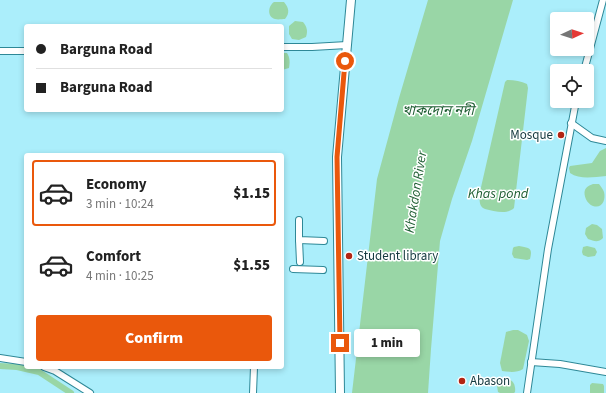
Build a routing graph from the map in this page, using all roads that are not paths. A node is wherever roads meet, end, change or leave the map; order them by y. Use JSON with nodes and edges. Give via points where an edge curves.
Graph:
{"nodes":[{"id":1,"x":351,"y":0,"type":"edge"},
{"id":2,"x":603,"y":0,"type":"edge"},
{"id":3,"x":347,"y":45,"type":"junction"},
{"id":4,"x":284,"y":47,"type":"edge"},
{"id":5,"x":24,"y":51,"type":"edge"},
{"id":6,"x":0,"y":52,"type":"edge"},
{"id":7,"x":586,"y":64,"type":"edge"},
{"id":8,"x":575,"y":108,"type":"edge"},
{"id":9,"x":572,"y":123,"type":"junction"},
{"id":10,"x":606,"y":141,"type":"edge"},
{"id":11,"x":299,"y":220,"type":"dead end"},
{"id":12,"x":299,"y":240,"type":"junction"},
{"id":13,"x":324,"y":241,"type":"dead end"},
{"id":14,"x":300,"y":262,"type":"dead end"},
{"id":15,"x":293,"y":270,"type":"dead end"},
{"id":16,"x":323,"y":270,"type":"dead end"},
{"id":17,"x":0,"y":358,"type":"edge"},
{"id":18,"x":24,"y":362,"type":"edge"},
{"id":19,"x":531,"y":362,"type":"junction"},
{"id":20,"x":50,"y":369,"type":"edge"},
{"id":21,"x":254,"y":369,"type":"edge"},
{"id":22,"x":606,"y":372,"type":"edge"},
{"id":23,"x":90,"y":393,"type":"edge"},
{"id":24,"x":253,"y":393,"type":"edge"},
{"id":25,"x":340,"y":393,"type":"edge"},
{"id":26,"x":527,"y":393,"type":"edge"}],
"edges":[{"from":1,"to":3,"type":"main road"},
{"from":2,"to":7,"type":"street"},
{"from":3,"to":4,"type":"street"},
{"from":3,"to":25,"type":"main road","via":[[337,157]]},
{"from":5,"to":6,"type":"street"},
{"from":8,"to":9,"type":"street"},
{"from":9,"to":10,"type":"street","via":[[592,138]]},
{"from":9,"to":19,"type":"street","via":[[548,249]]},
{"from":11,"to":12,"type":"street"},
{"from":12,"to":13,"type":"street"},
{"from":12,"to":14,"type":"street"},
{"from":15,"to":16,"type":"street"},
{"from":17,"to":18,"type":"street"},
{"from":19,"to":22,"type":"street"},
{"from":19,"to":26,"type":"street"},
{"from":20,"to":23,"type":"street"},
{"from":21,"to":24,"type":"street"}]}
